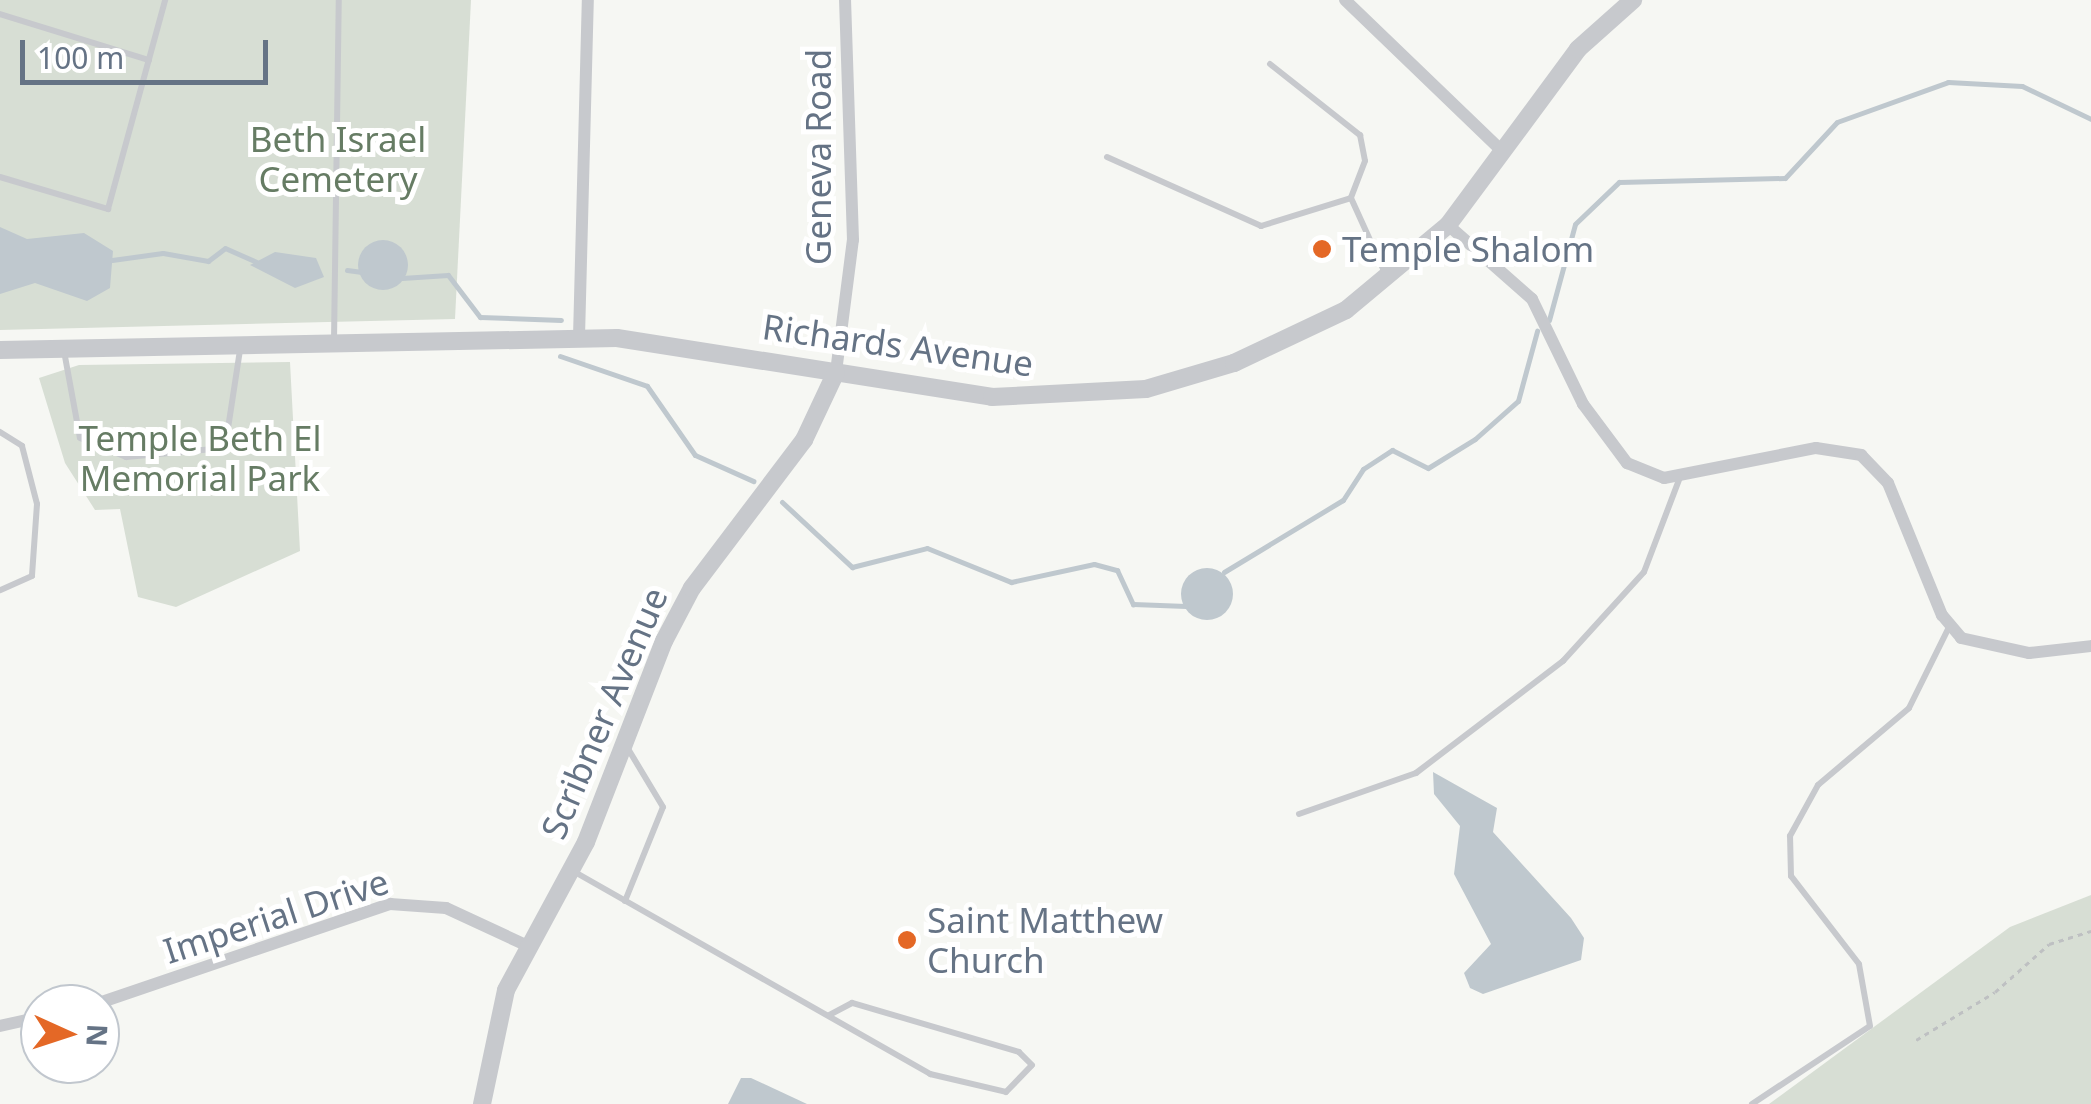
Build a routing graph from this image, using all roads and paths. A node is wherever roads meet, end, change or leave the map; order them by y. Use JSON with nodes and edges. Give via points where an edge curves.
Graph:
{"nodes":[{"id":1,"x":165,"y":0,"type":"edge"},
{"id":2,"x":339,"y":0,"type":"edge"},
{"id":3,"x":588,"y":0,"type":"edge"},
{"id":4,"x":846,"y":0,"type":"edge"},
{"id":5,"x":1345,"y":0,"type":"edge"},
{"id":6,"x":1633,"y":0,"type":"edge"},
{"id":7,"x":0,"y":14,"type":"edge"},
{"id":8,"x":148,"y":60,"type":"junction"},
{"id":9,"x":1270,"y":64,"type":"dead end"},
{"id":10,"x":1499,"y":148,"type":"junction"},
{"id":11,"x":1107,"y":157,"type":"dead end"},
{"id":12,"x":0,"y":177,"type":"edge"},
{"id":13,"x":1351,"y":198,"type":"junction"},
{"id":14,"x":1448,"y":225,"type":"junction"},
{"id":15,"x":1386,"y":276,"type":"junction"},
{"id":16,"x":579,"y":336,"type":"junction"},
{"id":17,"x":334,"y":342,"type":"junction"},
{"id":18,"x":240,"y":344,"type":"junction"},
{"id":19,"x":64,"y":348,"type":"junction"},
{"id":20,"x":0,"y":350,"type":"edge"},
{"id":21,"x":836,"y":372,"type":"junction"},
{"id":22,"x":0,"y":432,"type":"edge"},
{"id":23,"x":1680,"y":477,"type":"junction"},
{"id":24,"x":0,"y":590,"type":"edge"},
{"id":25,"x":1949,"y":626,"type":"junction"},
{"id":26,"x":2091,"y":646,"type":"edge"},
{"id":27,"x":624,"y":744,"type":"junction"},
{"id":28,"x":1299,"y":814,"type":"dead end"},
{"id":29,"x":572,"y":871,"type":"junction"},
{"id":30,"x":625,"y":901,"type":"junction"},
{"id":31,"x":2091,"y":931,"type":"edge"},
{"id":32,"x":528,"y":946,"type":"junction"},
{"id":33,"x":120,"y":996,"type":"edge"},
{"id":34,"x":829,"y":1015,"type":"junction"},
{"id":35,"x":1916,"y":1040,"type":"dead end"},
{"id":36,"x":482,"y":1104,"type":"edge"},
{"id":37,"x":1752,"y":1104,"type":"edge"}],
"edges":[{"from":1,"to":8,"type":"lane"},
{"from":2,"to":17,"type":"lane"},
{"from":3,"to":16,"type":"street"},
{"from":4,"to":21,"type":"street","name":"Geneva Road","via":[[853,240]]},
{"from":5,"to":10,"type":"street"},
{"from":6,"to":10,"type":"street","name":"Richards Avenue","via":[[1578,48]]},
{"from":7,"to":8,"type":"lane"},
{"from":8,"to":12,"type":"lane","via":[[108,209]]},
{"from":9,"to":13,"type":"lane","via":[[1360,135],[1364,166]]},
{"from":10,"to":14,"type":"street","name":"Richards Avenue"},
{"from":11,"to":13,"type":"lane","via":[[1262,226]]},
{"from":13,"to":15,"type":"lane"},
{"from":14,"to":15,"type":"street","name":"Richards Avenue"},
{"from":14,"to":23,"type":"street","via":[[1532,299],[1583,404],[1627,463]]},
{"from":15,"to":21,"type":"street","name":"Richards Avenue","via":[[1290,339],[1146,389],[1016,399]]},
{"from":16,"to":17,"type":"street","name":"Richards Avenue"},
{"from":16,"to":21,"type":"street","name":"Richards Avenue"},
{"from":17,"to":18,"type":"street","name":"Richards Avenue"},
{"from":18,"to":19,"type":"street","name":"Richards Avenue"},
{"from":18,"to":19,"type":"lane","via":[[230,442],[190,456],[112,456],[86,444]]},
{"from":19,"to":20,"type":"street","name":"Richards Avenue"},
{"from":21,"to":27,"type":"street","name":"Scribner Avenue","via":[[804,440],[678,613]]},
{"from":22,"to":24,"type":"lane","via":[[22,446],[37,504],[32,576]]},
{"from":23,"to":25,"type":"street","via":[[1816,448],[1861,455],[1888,482]]},
{"from":23,"to":28,"type":"lane","via":[[1639,579],[1563,660],[1416,773]]},
{"from":25,"to":26,"type":"street","via":[[2003,651]]},
{"from":25,"to":37,"type":"lane","via":[[1910,708],[1818,785],[1790,836],[1791,876],[1859,964],[1870,1026]]},
{"from":27,"to":29,"type":"street","name":"Scribner Avenue"},
{"from":27,"to":30,"type":"lane","via":[[656,785],[662,819]]},
{"from":29,"to":30,"type":"lane"},
{"from":29,"to":32,"type":"street","name":"Scribner Avenue"},
{"from":30,"to":34,"type":"lane"},
{"from":31,"to":35,"type":"path","via":[[2048,944],[1995,992]]},
{"from":32,"to":33,"type":"street","name":"Imperial Drive","via":[[446,908],[390,904]]},
{"from":32,"to":36,"type":"street","name":"Scribner Avenue","via":[[500,1007]]},
{"from":34,"to":34,"type":"lane","via":[[930,1074],[984,1091],[1006,1092],[1032,1065],[1019,1052],[852,1003]]}]}
